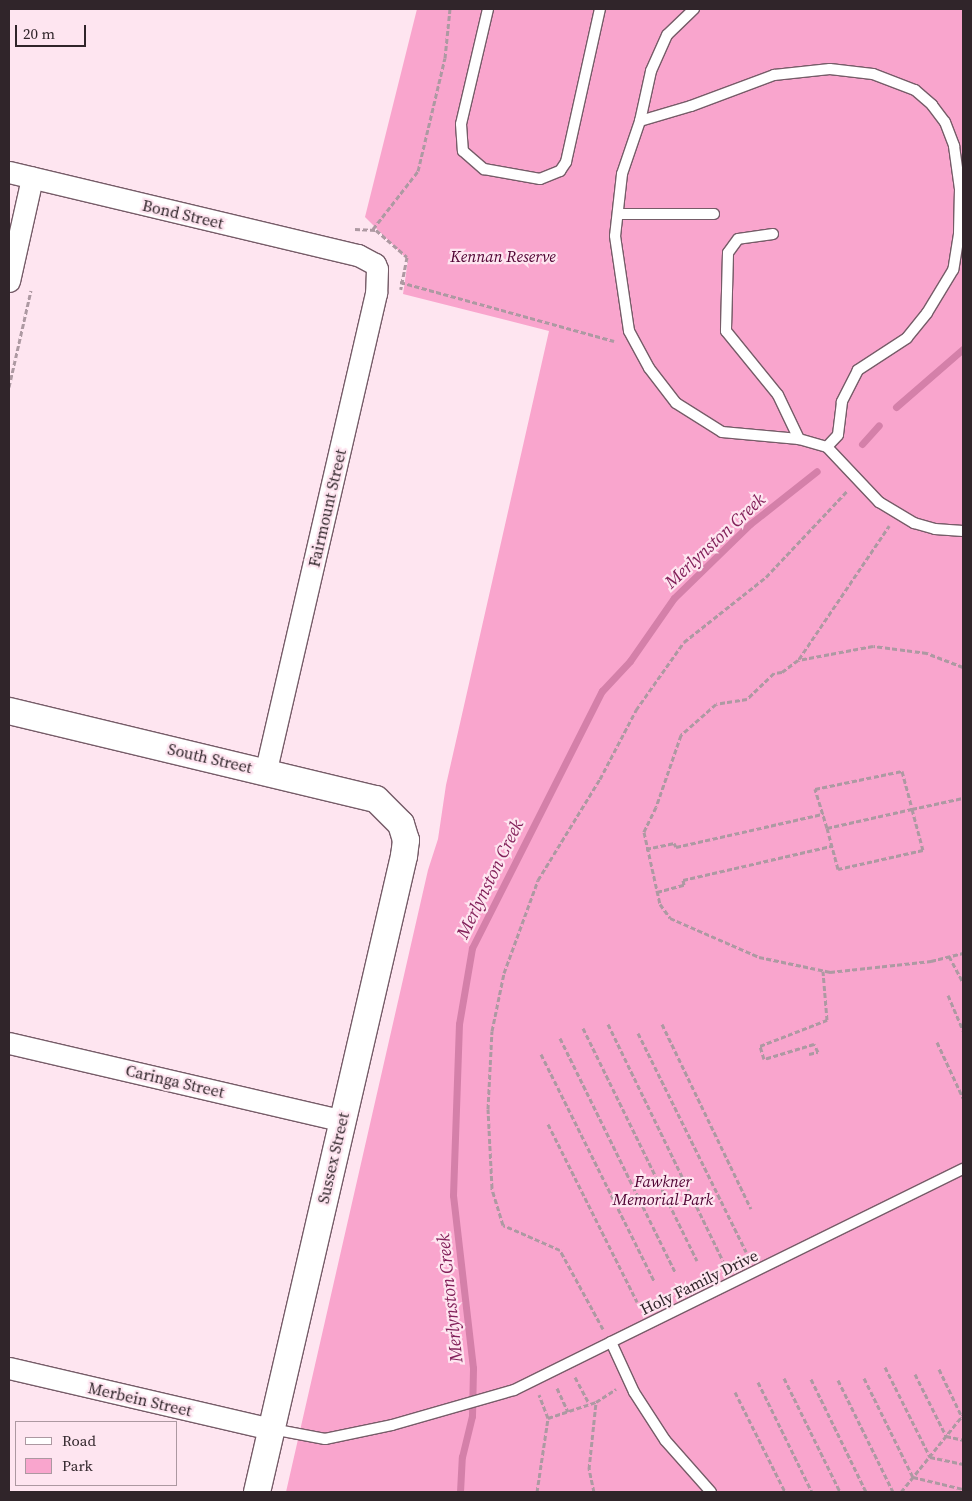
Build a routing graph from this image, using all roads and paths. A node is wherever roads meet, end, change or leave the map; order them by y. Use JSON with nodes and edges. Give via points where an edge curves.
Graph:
{"nodes":[{"id":1,"x":450,"y":9,"type":"edge"},
{"id":2,"x":488,"y":9,"type":"edge"},
{"id":3,"x":600,"y":9,"type":"edge"},
{"id":4,"x":694,"y":9,"type":"edge"},
{"id":5,"x":640,"y":121,"type":"junction"},
{"id":6,"x":9,"y":172,"type":"edge"},
{"id":7,"x":32,"y":178,"type":"junction"},
{"id":8,"x":962,"y":188,"type":"edge"},
{"id":9,"x":619,"y":214,"type":"junction"},
{"id":10,"x":714,"y":214,"type":"dead end"},
{"id":11,"x":373,"y":229,"type":"dead end"},
{"id":12,"x":773,"y":234,"type":"dead end"},
{"id":13,"x":378,"y":277,"type":"junction"},
{"id":14,"x":9,"y":281,"type":"edge"},
{"id":15,"x":33,"y":282,"type":"dead end"},
{"id":16,"x":638,"y":348,"type":"junction"},
{"id":17,"x":9,"y":387,"type":"edge"},
{"id":18,"x":798,"y":439,"type":"junction"},
{"id":19,"x":827,"y":447,"type":"junction"},
{"id":20,"x":856,"y":481,"type":"junction"},
{"id":21,"x":898,"y":513,"type":"junction"},
{"id":22,"x":963,"y":531,"type":"edge"},
{"id":23,"x":798,"y":660,"type":"junction"},
{"id":24,"x":963,"y":667,"type":"edge"},
{"id":25,"x":9,"y":711,"type":"edge"},
{"id":26,"x":266,"y":771,"type":"junction"},
{"id":27,"x":963,"y":798,"type":"edge"},
{"id":28,"x":912,"y":809,"type":"junction"},
{"id":29,"x":823,"y":814,"type":"junction"},
{"id":30,"x":401,"y":824,"type":"joint"},
{"id":31,"x":827,"y":828,"type":"junction"},
{"id":32,"x":832,"y":846,"type":"junction"},
{"id":33,"x":646,"y":849,"type":"junction"},
{"id":34,"x":656,"y":892,"type":"junction"},
{"id":35,"x":963,"y":953,"type":"edge"},
{"id":36,"x":949,"y":956,"type":"junction"},
{"id":37,"x":823,"y":971,"type":"junction"},
{"id":38,"x":963,"y":982,"type":"edge"},
{"id":39,"x":948,"y":996,"type":"dead end"},
{"id":40,"x":608,"y":1024,"type":"dead end"},
{"id":41,"x":662,"y":1024,"type":"dead end"},
{"id":42,"x":583,"y":1028,"type":"dead end"},
{"id":43,"x":963,"y":1031,"type":"edge"},
{"id":44,"x":638,"y":1033,"type":"dead end"},
{"id":45,"x":560,"y":1038,"type":"dead end"},
{"id":46,"x":937,"y":1042,"type":"dead end"},
{"id":47,"x":9,"y":1043,"type":"edge"},
{"id":48,"x":541,"y":1054,"type":"dead end"},
{"id":49,"x":809,"y":1054,"type":"dead end"},
{"id":50,"x":963,"y":1098,"type":"edge"},
{"id":51,"x":341,"y":1120,"type":"junction"},
{"id":52,"x":548,"y":1124,"type":"dead end"},
{"id":53,"x":963,"y":1169,"type":"edge"},
{"id":54,"x":751,"y":1208,"type":"dead end"},
{"id":55,"x":746,"y":1252,"type":"dead end"},
{"id":56,"x":696,"y":1261,"type":"dead end"},
{"id":57,"x":723,"y":1261,"type":"dead end"},
{"id":58,"x":675,"y":1272,"type":"dead end"},
{"id":59,"x":654,"y":1281,"type":"dead end"},
{"id":60,"x":637,"y":1302,"type":"dead end"},
{"id":61,"x":611,"y":1342,"type":"junction"},
{"id":62,"x":567,"y":1364,"type":"junction"},
{"id":63,"x":886,"y":1367,"type":"dead end"},
{"id":64,"x":9,"y":1368,"type":"edge"},
{"id":65,"x":939,"y":1369,"type":"dead end"},
{"id":66,"x":550,"y":1372,"type":"junction"},
{"id":67,"x":915,"y":1374,"type":"dead end"},
{"id":68,"x":784,"y":1378,"type":"dead end"},
{"id":69,"x":864,"y":1378,"type":"dead end"},
{"id":70,"x":811,"y":1379,"type":"dead end"},
{"id":71,"x":534,"y":1380,"type":"junction"},
{"id":72,"x":630,"y":1380,"type":"junction"},
{"id":73,"x":838,"y":1380,"type":"dead end"},
{"id":74,"x":758,"y":1382,"type":"dead end"},
{"id":75,"x":735,"y":1392,"type":"dead end"},
{"id":76,"x":596,"y":1402,"type":"junction"},
{"id":77,"x":589,"y":1403,"type":"junction"},
{"id":78,"x":568,"y":1412,"type":"junction"},
{"id":79,"x":963,"y":1416,"type":"edge"},
{"id":80,"x":548,"y":1418,"type":"junction"},
{"id":81,"x":271,"y":1429,"type":"junction"},
{"id":82,"x":946,"y":1436,"type":"junction"},
{"id":83,"x":963,"y":1440,"type":"edge"},
{"id":84,"x":930,"y":1456,"type":"junction"},
{"id":85,"x":963,"y":1464,"type":"edge"},
{"id":86,"x":913,"y":1477,"type":"junction"},
{"id":87,"x":963,"y":1489,"type":"edge"},
{"id":88,"x":257,"y":1492,"type":"edge"},
{"id":89,"x":537,"y":1492,"type":"edge"},
{"id":90,"x":594,"y":1492,"type":"edge"},
{"id":91,"x":711,"y":1492,"type":"edge"},
{"id":92,"x":785,"y":1492,"type":"edge"},
{"id":93,"x":812,"y":1492,"type":"edge"},
{"id":94,"x":840,"y":1492,"type":"edge"},
{"id":95,"x":866,"y":1492,"type":"edge"},
{"id":96,"x":894,"y":1492,"type":"edge"},
{"id":97,"x":901,"y":1492,"type":"edge"}],
"edges":[{"from":1,"to":11,"type":"path","via":[[445,58],[418,171]]},
{"from":2,"to":3,"type":"lane","via":[[462,124],[463,151],[484,169],[540,179],[560,171],[566,162]]},
{"from":4,"to":5,"type":"lane","via":[[668,35],[651,71]]},
{"from":5,"to":8,"type":"lane","via":[[774,75],[830,69],[873,74],[915,90],[945,122],[954,146]]},
{"from":5,"to":9,"type":"lane","via":[[622,174]]},
{"from":6,"to":7,"type":"street","name":"Bond Street"},
{"from":7,"to":13,"type":"street","name":"Bond Street","via":[[358,255],[375,264]]},
{"from":7,"to":14,"type":"street"},
{"from":8,"to":19,"type":"lane","via":[[960,234],[949,277],[907,338],[858,370],[842,402],[838,435]]},
{"from":9,"to":10,"type":"lane"},
{"from":9,"to":16,"type":"lane","via":[[615,236],[618,271],[628,331]]},
{"from":12,"to":18,"type":"lane","via":[[738,239],[728,253],[726,331],[778,395]]},
{"from":13,"to":16,"type":"path"},
{"from":13,"to":26,"type":"street","name":"Fairmount Street"},
{"from":15,"to":17,"type":"path"},
{"from":16,"to":18,"type":"lane","via":[[676,403],[722,432]]},
{"from":18,"to":19,"type":"lane"},
{"from":19,"to":20,"type":"lane"},
{"from":20,"to":21,"type":"lane","via":[[879,502]]},
{"from":20,"to":61,"type":"path","via":[[766,577],[679,649],[636,710],[600,779],[538,880],[504,973],[491,1050],[488,1109],[492,1188],[503,1225],[560,1250]]},
{"from":21,"to":22,"type":"lane","via":[[914,523],[935,529]]},
{"from":21,"to":23,"type":"path"},
{"from":23,"to":24,"type":"path","via":[[873,646],[927,653]]},
{"from":23,"to":33,"type":"path","via":[[782,672],[774,673],[747,699],[716,704],[681,734],[644,832]]},
{"from":25,"to":26,"type":"street","name":"South Street"},
{"from":26,"to":30,"type":"street","name":"South Street","via":[[376,799]]},
{"from":27,"to":28,"type":"path"},
{"from":28,"to":29,"type":"path","via":[[902,771],[816,789]]},
{"from":28,"to":31,"type":"path"},
{"from":28,"to":32,"type":"path","via":[[923,850],[838,869]]},
{"from":29,"to":31,"type":"path"},
{"from":29,"to":33,"type":"path","via":[[676,848],[674,842]]},
{"from":30,"to":51,"type":"street","name":"Sussex Street","via":[[406,840],[404,856]]},
{"from":31,"to":32,"type":"path"},
{"from":32,"to":34,"type":"path","via":[[683,880],[684,885]]},
{"from":33,"to":34,"type":"path"},
{"from":34,"to":37,"type":"path","via":[[670,918],[695,930],[759,956]]},
{"from":35,"to":36,"type":"path"},
{"from":36,"to":37,"type":"path"},
{"from":36,"to":38,"type":"path"},
{"from":37,"to":49,"type":"path","via":[[827,1020],[760,1046],[764,1059],[814,1044],[818,1052]]},
{"from":39,"to":43,"type":"path"},
{"from":40,"to":57,"type":"path"},
{"from":41,"to":54,"type":"path"},
{"from":42,"to":56,"type":"path"},
{"from":44,"to":55,"type":"path"},
{"from":45,"to":58,"type":"path"},
{"from":46,"to":50,"type":"path"},
{"from":47,"to":51,"type":"street","name":"Caringa Street"},
{"from":48,"to":59,"type":"path"},
{"from":51,"to":81,"type":"street","name":"Sussex Street"},
{"from":52,"to":60,"type":"path"},
{"from":53,"to":61,"type":"lane","name":"Holy Family Drive"},
{"from":61,"to":62,"type":"lane","name":"Holy Family Drive"},
{"from":61,"to":72,"type":"lane"},
{"from":62,"to":66,"type":"lane","name":"Holy Family Drive"},
{"from":62,"to":77,"type":"path"},
{"from":63,"to":84,"type":"path"},
{"from":64,"to":81,"type":"street","name":"Merbein Street"},
{"from":65,"to":79,"type":"path"},
{"from":66,"to":71,"type":"lane","name":"Holy Family Drive"},
{"from":66,"to":78,"type":"path"},
{"from":67,"to":82,"type":"path"},
{"from":68,"to":94,"type":"path"},
{"from":69,"to":86,"type":"path"},
{"from":70,"to":95,"type":"path"},
{"from":71,"to":80,"type":"path"},
{"from":71,"to":81,"type":"lane","name":"Holy Family Drive","via":[[489,1399],[353,1435],[325,1439]]},
{"from":72,"to":76,"type":"path"},
{"from":72,"to":91,"type":"lane","via":[[665,1440]]},
{"from":73,"to":96,"type":"path"},
{"from":74,"to":93,"type":"path"},
{"from":75,"to":92,"type":"path"},
{"from":76,"to":77,"type":"path"},
{"from":76,"to":90,"type":"path","via":[[589,1468]]},
{"from":77,"to":78,"type":"path"},
{"from":78,"to":80,"type":"path"},
{"from":79,"to":82,"type":"path"},
{"from":80,"to":89,"type":"path"},
{"from":81,"to":88,"type":"street","name":"Sussex Street"},
{"from":82,"to":83,"type":"path"},
{"from":82,"to":84,"type":"path"},
{"from":84,"to":85,"type":"path"},
{"from":84,"to":86,"type":"path"},
{"from":86,"to":87,"type":"path"},
{"from":86,"to":97,"type":"path"}]}
